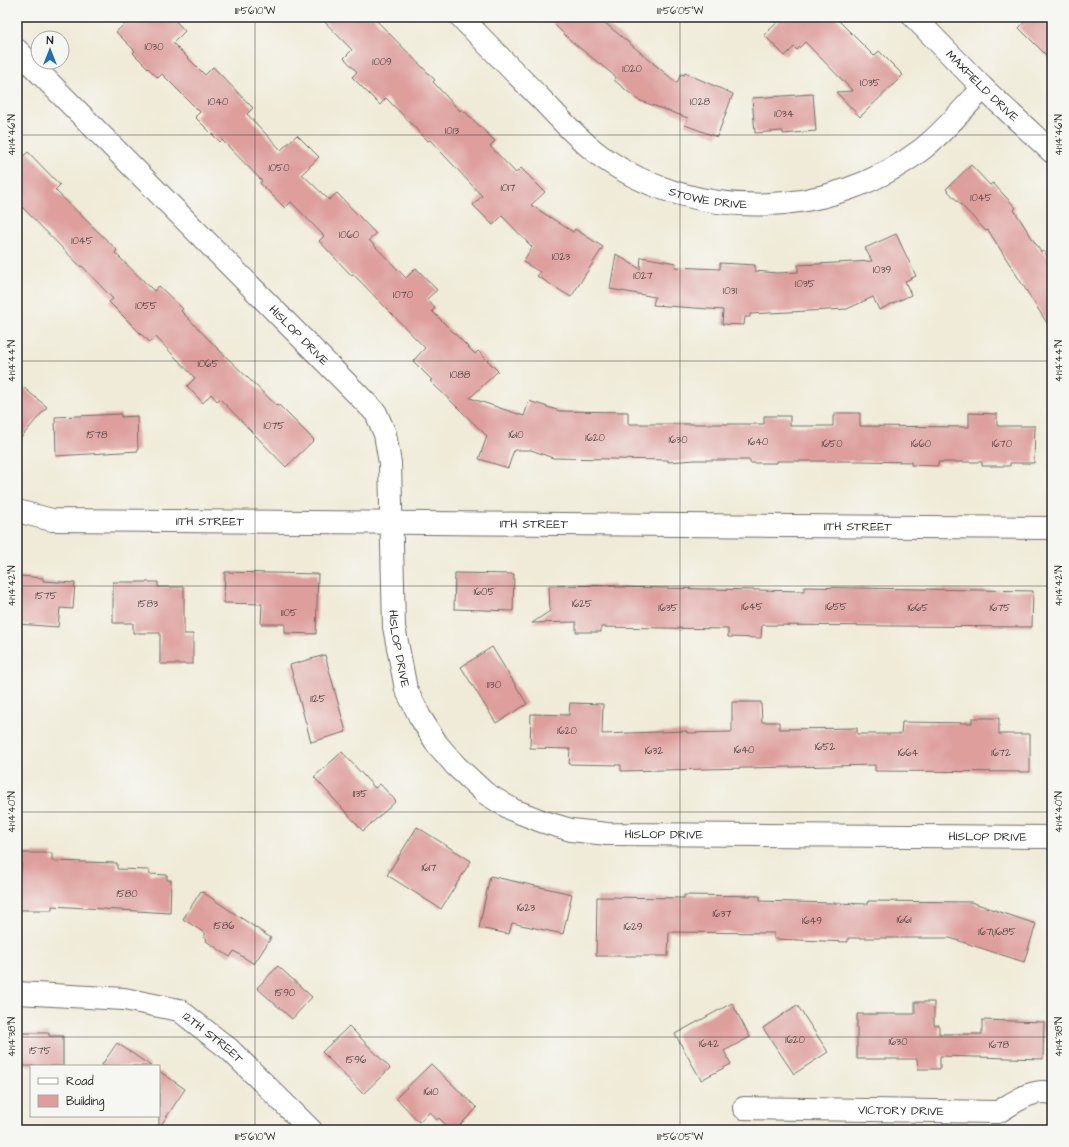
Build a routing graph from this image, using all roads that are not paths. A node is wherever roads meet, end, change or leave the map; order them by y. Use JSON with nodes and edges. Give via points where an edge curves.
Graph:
{"nodes":[{"id":1,"x":461,"y":17,"type":"edge"},
{"id":2,"x":914,"y":17,"type":"edge"},
{"id":3,"x":17,"y":50,"type":"edge"},
{"id":4,"x":983,"y":88,"type":"junction"},
{"id":5,"x":1052,"y":152,"type":"edge"},
{"id":6,"x":17,"y":510,"type":"edge"},
{"id":7,"x":391,"y":522,"type":"junction"},
{"id":8,"x":1052,"y":528,"type":"edge"},
{"id":9,"x":1052,"y":837,"type":"edge"},
{"id":10,"x":17,"y":993,"type":"edge"},
{"id":11,"x":1052,"y":1093,"type":"edge"},
{"id":12,"x":744,"y":1108,"type":"dead end"},
{"id":13,"x":311,"y":1130,"type":"edge"}],
"edges":[{"from":1,"to":4,"type":"street","name":"STOWE DRIVE","via":[[571,130],[602,156],[657,187],[722,204],[784,204],[842,191],[872,179],[922,150]]},
{"from":2,"to":4,"type":"street","name":"MAXFIELD DRIVE"},
{"from":3,"to":7,"type":"street","name":"HISLOP DRIVE","via":[[376,413],[385,434],[390,463]]},
{"from":4,"to":5,"type":"street","name":"MAXFIELD DRIVE"},
{"from":6,"to":7,"type":"street","name":"11TH STREET","via":[[52,520]]},
{"from":7,"to":8,"type":"street","name":"11TH STREET"},
{"from":7,"to":9,"type":"street","name":"HISLOP DRIVE","via":[[394,627],[406,689],[437,744],[456,766],[485,793],[513,810],[571,830],[607,834]]},
{"from":10,"to":13,"type":"street","name":"12TH STREET","via":[[124,999],[179,1010],[229,1049]]},
{"from":11,"to":12,"type":"street","name":"VICTORY DRIVE","via":[[1044,1091],[1029,1094],[998,1112]]}]}
